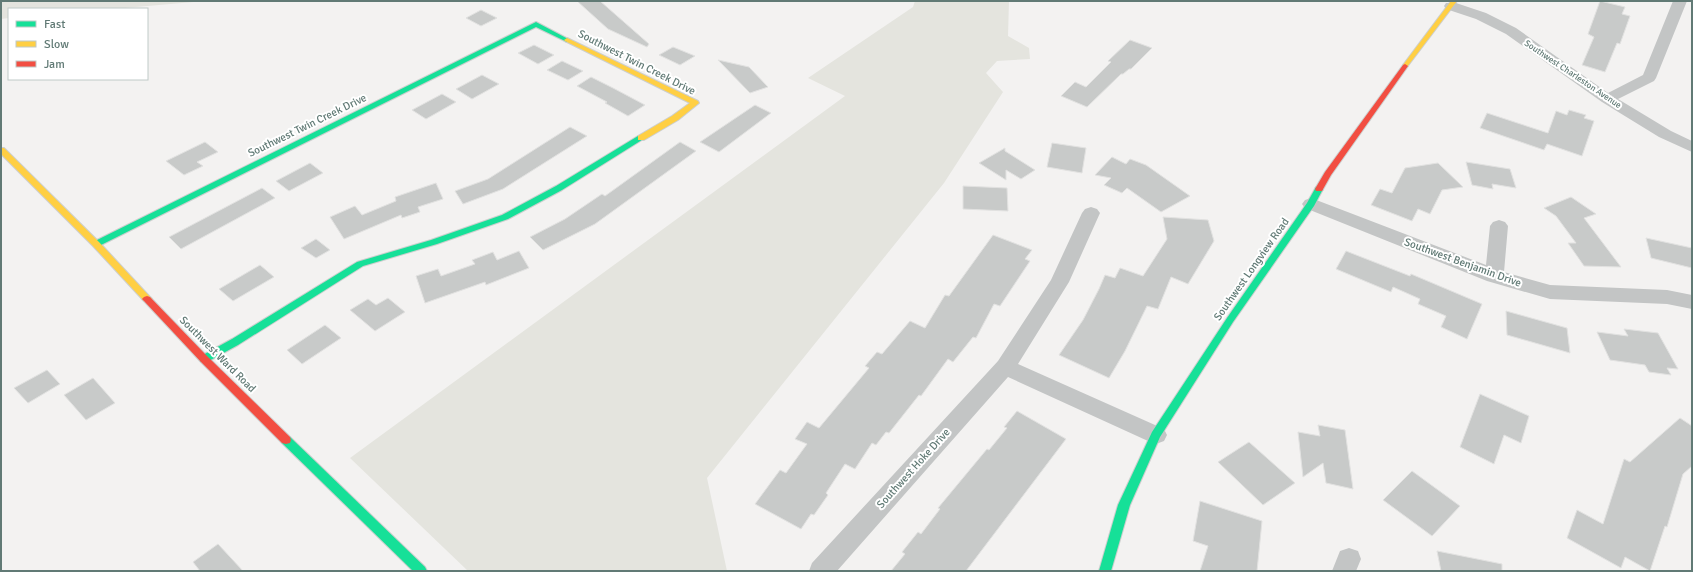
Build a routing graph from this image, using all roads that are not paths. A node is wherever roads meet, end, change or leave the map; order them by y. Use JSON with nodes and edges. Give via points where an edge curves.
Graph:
{"nodes":[{"id":1,"x":1680,"y":1,"type":"edge"},
{"id":2,"x":1453,"y":3,"type":"edge"},
{"id":3,"x":1607,"y":99,"type":"junction"},
{"id":4,"x":1692,"y":148,"type":"edge"},
{"id":5,"x":1,"y":150,"type":"edge"},
{"id":6,"x":1311,"y":204,"type":"junction"},
{"id":7,"x":1091,"y":213,"type":"dead end"},
{"id":8,"x":1499,"y":226,"type":"dead end"},
{"id":9,"x":96,"y":244,"type":"junction"},
{"id":10,"x":1494,"y":276,"type":"junction"},
{"id":11,"x":1692,"y":302,"type":"edge"},
{"id":12,"x":204,"y":359,"type":"junction"},
{"id":13,"x":1005,"y":367,"type":"junction"},
{"id":14,"x":1156,"y":435,"type":"junction"},
{"id":15,"x":421,"y":571,"type":"edge"},
{"id":16,"x":821,"y":571,"type":"edge"},
{"id":17,"x":1105,"y":571,"type":"edge"}],
"edges":[{"from":1,"to":3,"type":"street","via":[[1649,78]]},
{"from":2,"to":3,"type":"street","name":"Southwest Charleston Avenue","via":[[1510,31]]},
{"from":2,"to":6,"type":"street","name":"Southwest Longview Road","via":[[1379,101],[1328,174]]},
{"from":3,"to":4,"type":"street","name":"Southwest Charleston Avenue"},
{"from":5,"to":9,"type":"street","name":"Southwest Ward Road"},
{"from":6,"to":10,"type":"street","name":"Southwest Benjamin Drive"},
{"from":6,"to":14,"type":"street","name":"Southwest Longview Road","via":[[1236,311]]},
{"from":7,"to":13,"type":"street","name":"Southwest Hoke Drive","via":[[1060,282]]},
{"from":8,"to":10,"type":"street"},
{"from":9,"to":12,"type":"street","name":"Southwest Ward Road"},
{"from":9,"to":12,"type":"street","name":"Southwest Twin Creek Drive","via":[[536,24],[695,103],[675,118],[559,188],[505,217],[360,264]]},
{"from":10,"to":11,"type":"street","name":"Southwest Benjamin Drive","via":[[1550,292],[1624,294]]},
{"from":12,"to":15,"type":"street","name":"Southwest Ward Road","via":[[314,470]]},
{"from":13,"to":14,"type":"street"},
{"from":13,"to":16,"type":"street","name":"Southwest Hoke Drive"},
{"from":14,"to":17,"type":"street","name":"Southwest Longview Road","via":[[1124,505]]}]}
